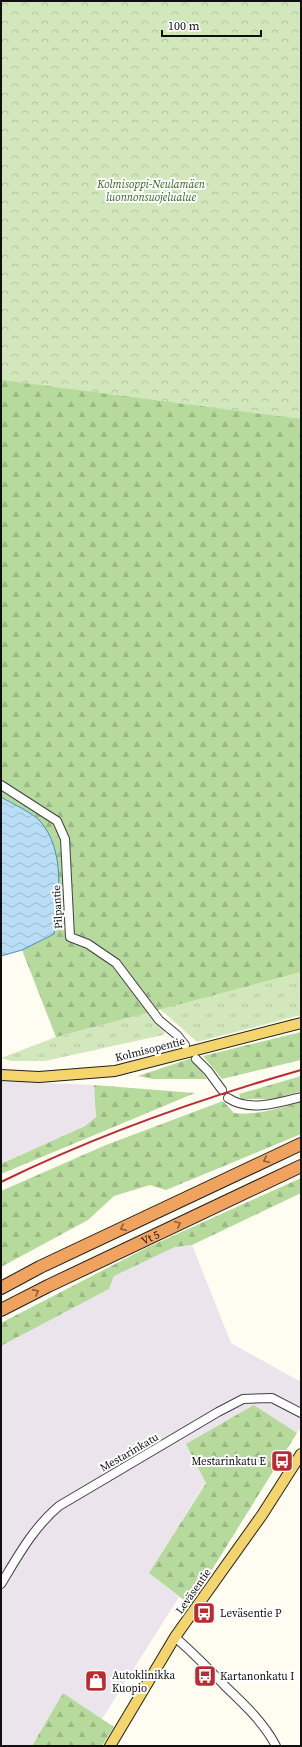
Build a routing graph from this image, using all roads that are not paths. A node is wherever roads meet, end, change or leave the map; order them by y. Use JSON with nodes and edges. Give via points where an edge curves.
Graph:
{"nodes":[{"id":1,"x":1,"y":785,"type":"edge"},
{"id":2,"x":301,"y":1023,"type":"edge"},
{"id":3,"x":185,"y":1045,"type":"dead end"},
{"id":4,"x":196,"y":1059,"type":"dead end"},
{"id":5,"x":1,"y":1075,"type":"edge"},
{"id":6,"x":222,"y":1090,"type":"dead end"},
{"id":7,"x":301,"y":1097,"type":"edge"},
{"id":8,"x":228,"y":1098,"type":"dead end"},
{"id":9,"x":301,"y":1144,"type":"edge"},
{"id":10,"x":301,"y":1166,"type":"edge"},
{"id":11,"x":1,"y":1288,"type":"edge"},
{"id":12,"x":1,"y":1310,"type":"edge"},
{"id":13,"x":301,"y":1413,"type":"edge"},
{"id":14,"x":301,"y":1454,"type":"edge"},
{"id":15,"x":1,"y":1584,"type":"edge"},
{"id":16,"x":175,"y":1637,"type":"junction"},
{"id":17,"x":110,"y":1746,"type":"edge"},
{"id":18,"x":276,"y":1746,"type":"edge"}],
"edges":[{"from":1,"to":3,"type":"street","name":"Pilpantie","via":[[57,821],[65,840],[70,936],[88,944],[116,963],[159,1020]]},
{"from":2,"to":5,"type":"main road","name":"Kolmisopentie","via":[[115,1071],[39,1077]]},
{"from":4,"to":6,"type":"street"},
{"from":7,"to":8,"type":"street","via":[[258,1106],[235,1103]]},
{"from":9,"to":11,"type":"highway","name":"Vt 5","one_way":true,"via":[[40,1267]]},
{"from":12,"to":10,"type":"highway","name":"Vt 5","one_way":true},
{"from":13,"to":15,"type":"street","name":"Mestarinkatu","via":[[272,1398],[243,1399],[218,1412],[59,1506],[44,1519],[30,1537]]},
{"from":14,"to":16,"type":"main road","name":"Leväsentie","via":[[262,1515]]},
{"from":16,"to":17,"type":"main road","name":"Leväsentie"},
{"from":16,"to":18,"type":"street","via":[[247,1708]]}]}
